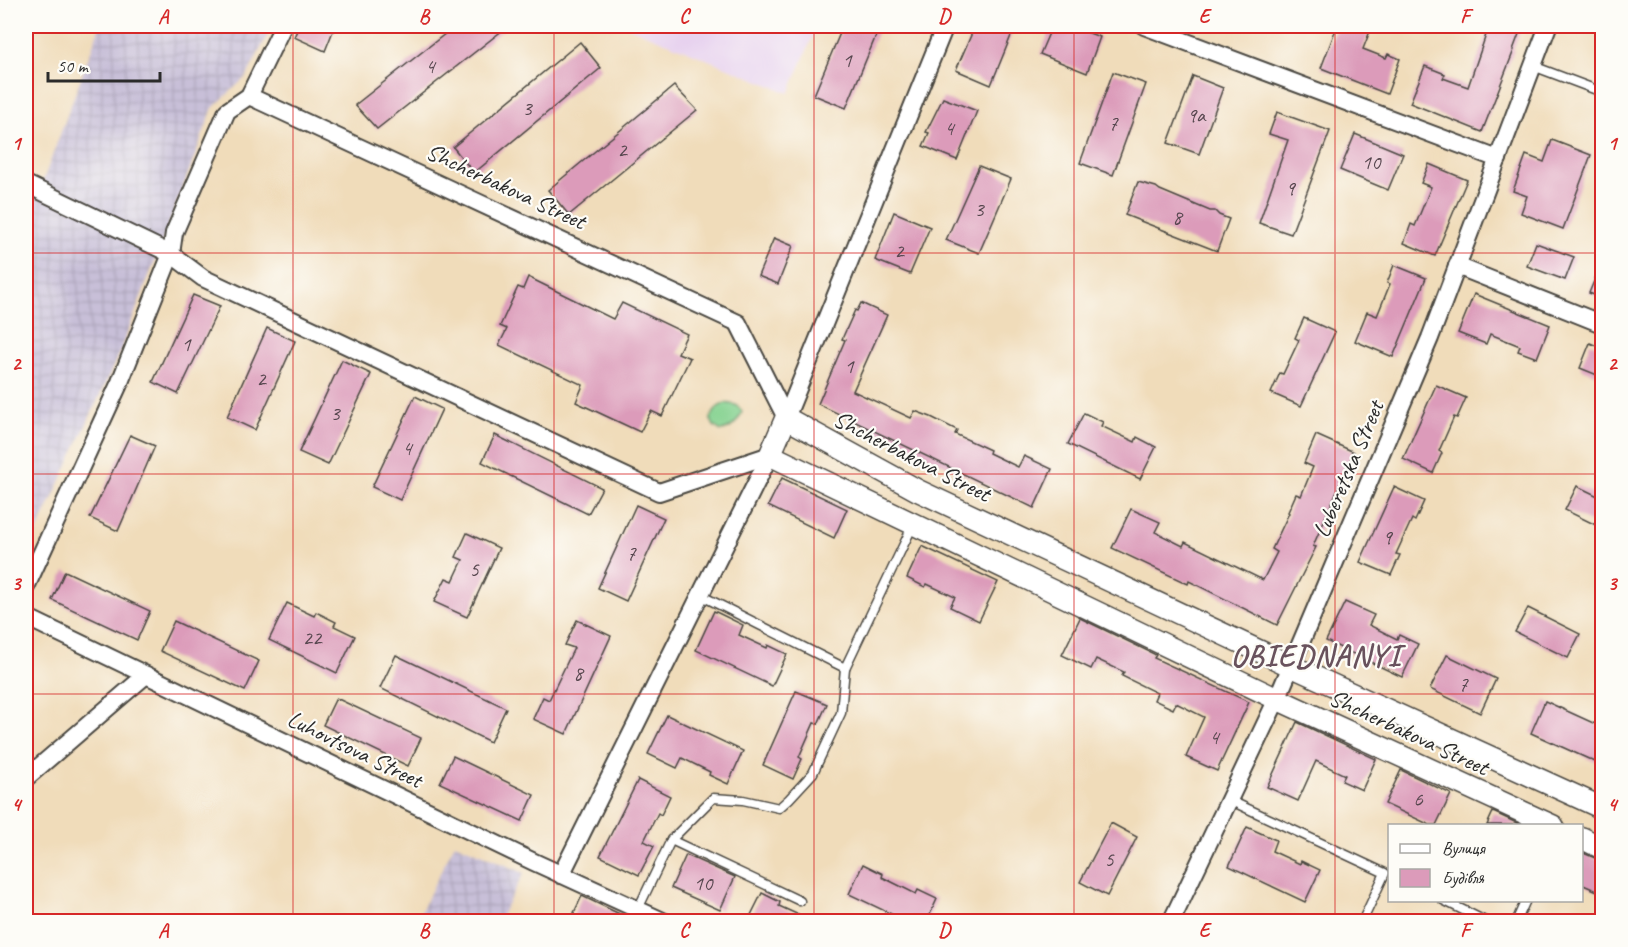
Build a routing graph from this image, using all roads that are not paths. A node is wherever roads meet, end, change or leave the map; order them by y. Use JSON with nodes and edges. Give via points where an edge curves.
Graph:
{"nodes":[{"id":1,"x":282,"y":26,"type":"edge"},
{"id":2,"x":945,"y":26,"type":"edge"},
{"id":3,"x":1144,"y":26,"type":"edge"},
{"id":4,"x":1548,"y":26,"type":"edge"},
{"id":5,"x":1533,"y":66,"type":"junction"},
{"id":6,"x":1602,"y":92,"type":"edge"},
{"id":7,"x":249,"y":96,"type":"junction"},
{"id":8,"x":1498,"y":159,"type":"junction"},
{"id":9,"x":26,"y":184,"type":"edge"},
{"id":10,"x":171,"y":254,"type":"junction"},
{"id":11,"x":1457,"y":266,"type":"junction"},
{"id":12,"x":1602,"y":324,"type":"edge"},
{"id":13,"x":786,"y":418,"type":"junction"},
{"id":14,"x":770,"y":455,"type":"junction"},
{"id":15,"x":913,"y":524,"type":"junction"},
{"id":16,"x":26,"y":587,"type":"edge"},
{"id":17,"x":700,"y":595,"type":"junction"},
{"id":18,"x":26,"y":617,"type":"edge"},
{"id":19,"x":1291,"y":666,"type":"junction"},
{"id":20,"x":845,"y":668,"type":"junction"},
{"id":21,"x":146,"y":675,"type":"junction"},
{"id":22,"x":1277,"y":699,"type":"junction"},
{"id":23,"x":26,"y":778,"type":"edge"},
{"id":24,"x":1229,"y":800,"type":"junction"},
{"id":25,"x":1602,"y":808,"type":"edge"},
{"id":26,"x":1552,"y":824,"type":"edge"},
{"id":27,"x":1583,"y":839,"type":"edge"},
{"id":28,"x":671,"y":840,"type":"junction"},
{"id":29,"x":1602,"y":848,"type":"edge"},
{"id":30,"x":1387,"y":874,"type":"edge"},
{"id":31,"x":561,"y":875,"type":"junction"},
{"id":32,"x":800,"y":901,"type":"dead end"},
{"id":33,"x":1447,"y":902,"type":"edge"},
{"id":34,"x":1525,"y":902,"type":"edge"},
{"id":35,"x":638,"y":909,"type":"junction"},
{"id":36,"x":665,"y":921,"type":"edge"},
{"id":37,"x":1171,"y":921,"type":"edge"},
{"id":38,"x":1362,"y":921,"type":"edge"},
{"id":39,"x":1487,"y":921,"type":"edge"},
{"id":40,"x":1516,"y":921,"type":"edge"}],
"edges":[{"from":1,"to":7,"type":"street"},
{"from":2,"to":13,"type":"street"},
{"from":3,"to":8,"type":"street"},
{"from":4,"to":5,"type":"street","name":"Luberetska Street"},
{"from":5,"to":6,"type":"lane"},
{"from":5,"to":8,"type":"street","name":"Luberetska Street"},
{"from":7,"to":10,"type":"street","via":[[227,111],[174,233]]},
{"from":7,"to":13,"type":"street","name":"Shcherbakova Street","via":[[738,323]]},
{"from":8,"to":11,"type":"street","name":"Luberetska Street"},
{"from":9,"to":10,"type":"street"},
{"from":10,"to":14,"type":"street","via":[[203,278],[659,492]]},
{"from":10,"to":16,"type":"street","via":[[120,382]]},
{"from":11,"to":12,"type":"street"},
{"from":11,"to":19,"type":"street","name":"Luberetska Street"},
{"from":13,"to":14,"type":"street"},
{"from":13,"to":19,"type":"street","name":"Shcherbakova Street","via":[[916,490]]},
{"from":14,"to":15,"type":"street","name":"Shcherbakova Street"},
{"from":14,"to":17,"type":"street"},
{"from":15,"to":20,"type":"lane"},
{"from":15,"to":22,"type":"street","name":"Shcherbakova Street"},
{"from":17,"to":20,"type":"lane"},
{"from":17,"to":31,"type":"street"},
{"from":18,"to":21,"type":"street","name":"Luhovtsova Street"},
{"from":19,"to":22,"type":"street","name":"Luberetska Street"},
{"from":19,"to":25,"type":"street","name":"Shcherbakova Street"},
{"from":20,"to":28,"type":"lane","via":[[842,713],[813,773],[789,800],[778,808],[713,798]]},
{"from":21,"to":23,"type":"street"},
{"from":21,"to":31,"type":"street","name":"Luhovtsova Street"},
{"from":22,"to":24,"type":"street","name":"Luberetska Street"},
{"from":22,"to":26,"type":"street","name":"Shcherbakova Street"},
{"from":24,"to":30,"type":"lane"},
{"from":24,"to":37,"type":"street","name":"Luberetska Street"},
{"from":27,"to":29,"type":"street"},
{"from":28,"to":32,"type":"lane"},
{"from":28,"to":35,"type":"lane"},
{"from":30,"to":38,"type":"lane"},
{"from":31,"to":35,"type":"street","name":"Luhovtsova Street"},
{"from":33,"to":39,"type":"lane"},
{"from":34,"to":40,"type":"lane"},
{"from":35,"to":36,"type":"street","name":"Luhovtsova Street"}]}
